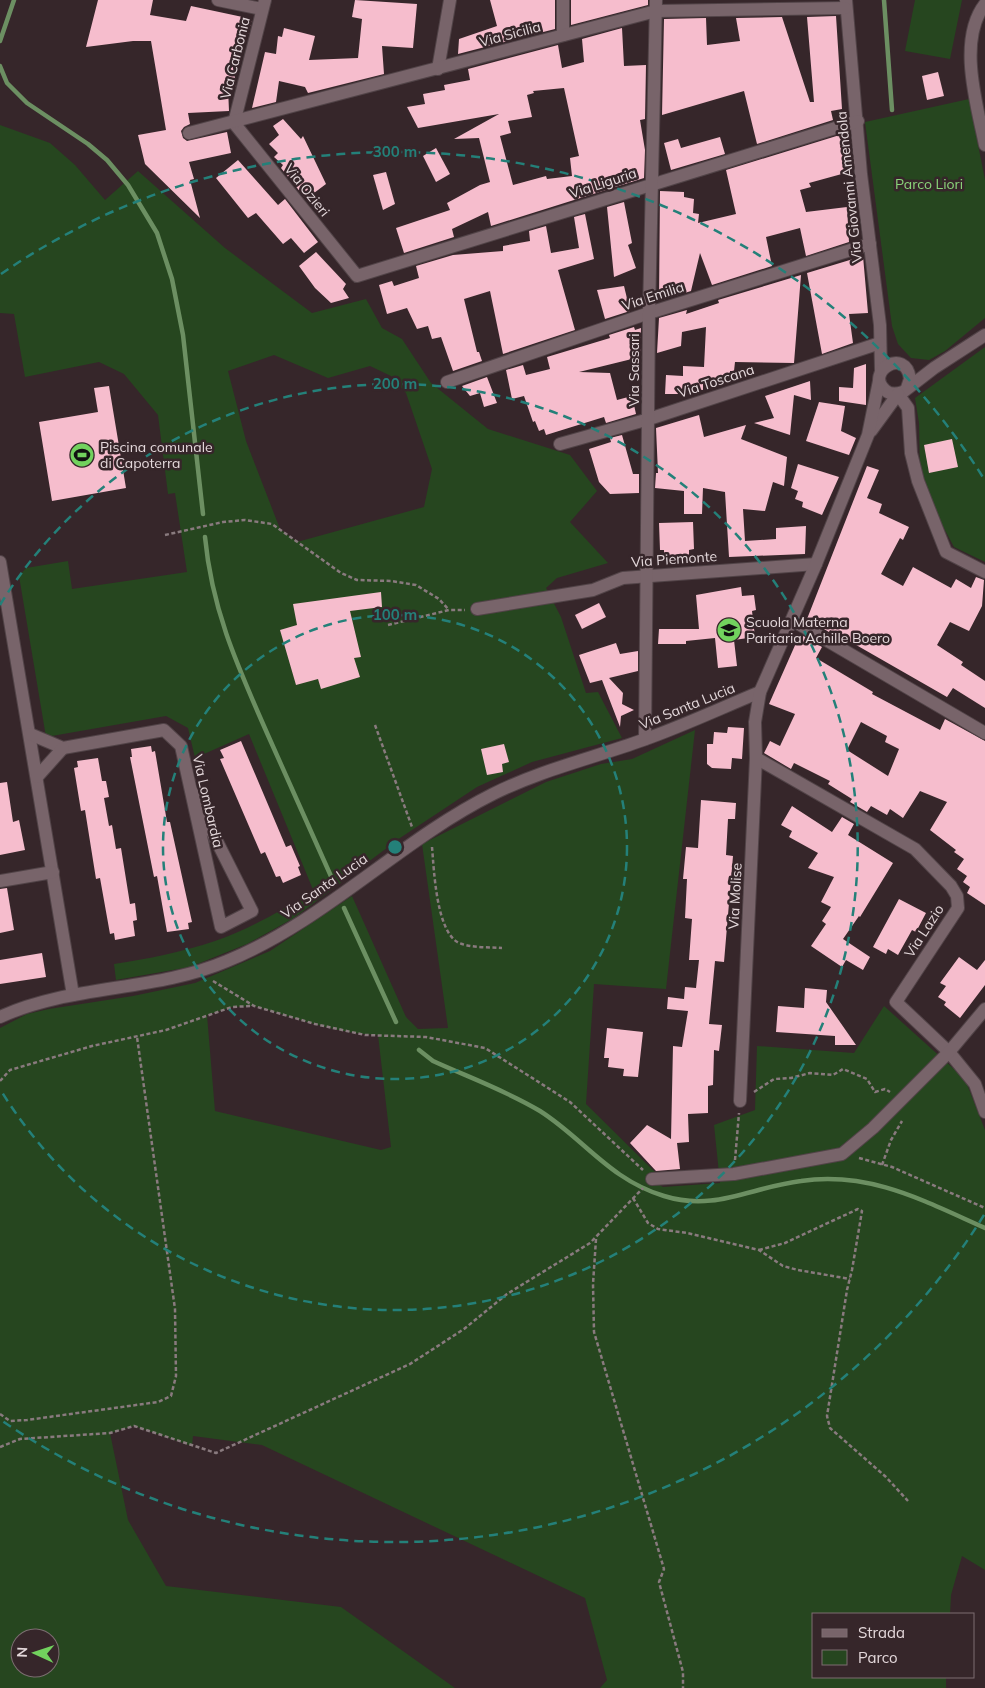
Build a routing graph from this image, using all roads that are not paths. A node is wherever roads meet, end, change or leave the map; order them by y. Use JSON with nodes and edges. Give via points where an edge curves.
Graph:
{"nodes":[{"id":1,"x":218,"y":0,"type":"edge"},
{"id":2,"x":450,"y":0,"type":"edge"},
{"id":3,"x":563,"y":0,"type":"edge"},
{"id":4,"x":846,"y":4,"type":"edge"},
{"id":5,"x":985,"y":4,"type":"edge"},
{"id":6,"x":263,"y":5,"type":"edge"},
{"id":7,"x":656,"y":5,"type":"edge"},
{"id":8,"x":563,"y":35,"type":"junction"},
{"id":9,"x":438,"y":69,"type":"junction"},
{"id":10,"x":858,"y":121,"type":"junction"},
{"id":11,"x":234,"y":123,"type":"junction"},
{"id":12,"x":189,"y":133,"type":"dead end"},
{"id":13,"x":985,"y":145,"type":"edge"},
{"id":14,"x":651,"y":183,"type":"junction"},
{"id":15,"x":870,"y":244,"type":"junction"},
{"id":16,"x":357,"y":276,"type":"joint"},
{"id":17,"x":649,"y":313,"type":"junction"},
{"id":18,"x":985,"y":335,"type":"edge"},
{"id":19,"x":880,"y":343,"type":"junction"},
{"id":20,"x":904,"y":366,"type":"junction"},
{"id":21,"x":934,"y":368,"type":"junction"},
{"id":22,"x":880,"y":376,"type":"junction"},
{"id":23,"x":447,"y":382,"type":"dead end"},
{"id":24,"x":903,"y":391,"type":"junction"},
{"id":25,"x":649,"y":419,"type":"junction"},
{"id":26,"x":868,"y":435,"type":"junction"},
{"id":27,"x":560,"y":444,"type":"dead end"},
{"id":28,"x":0,"y":562,"type":"edge"},
{"id":29,"x":816,"y":564,"type":"junction"},
{"id":30,"x":985,"y":572,"type":"edge"},
{"id":31,"x":646,"y":575,"type":"junction"},
{"id":32,"x":477,"y":609,"type":"road end"},
{"id":33,"x":792,"y":620,"type":"junction"},
{"id":34,"x":760,"y":692,"type":"junction"},
{"id":35,"x":985,"y":733,"type":"edge"},
{"id":36,"x":30,"y":734,"type":"junction"},
{"id":37,"x":645,"y":740,"type":"junction"},
{"id":38,"x":63,"y":748,"type":"junction"},
{"id":39,"x":756,"y":758,"type":"junction"},
{"id":40,"x":37,"y":776,"type":"junction"},
{"id":41,"x":191,"y":790,"type":"junction"},
{"id":42,"x":53,"y":872,"type":"junction"},
{"id":43,"x":0,"y":881,"type":"edge"},
{"id":44,"x":73,"y":995,"type":"junction"},
{"id":45,"x":985,"y":1009,"type":"edge"},
{"id":46,"x":0,"y":1017,"type":"edge"},
{"id":47,"x":949,"y":1052,"type":"junction"},
{"id":48,"x":740,"y":1101,"type":"road end"},
{"id":49,"x":985,"y":1112,"type":"edge"},
{"id":50,"x":652,"y":1179,"type":"road end"}],
"edges":[{"from":1,"to":6,"type":"street"},
{"from":2,"to":9,"type":"street"},
{"from":3,"to":8,"type":"street"},
{"from":4,"to":7,"type":"street","name":"Via Sicilia"},
{"from":4,"to":10,"type":"street","name":"Via Giovanni Amendola"},
{"from":5,"to":13,"type":"street","via":[[977,16],[970,66]]},
{"from":6,"to":11,"type":"street","name":"Via Carbonia"},
{"from":7,"to":8,"type":"street","name":"Via Sicilia"},
{"from":7,"to":14,"type":"street","name":"Via Sassari"},
{"from":8,"to":9,"type":"street","name":"Via Sicilia"},
{"from":9,"to":11,"type":"street","name":"Via Sicilia"},
{"from":10,"to":14,"type":"street","name":"Via Liguria"},
{"from":10,"to":15,"type":"street","name":"Via Giovanni Amendola"},
{"from":11,"to":12,"type":"street","name":"Via Sicilia"},
{"from":11,"to":16,"type":"street","name":"Via Ozieri"},
{"from":14,"to":16,"type":"street","name":"Via Liguria"},
{"from":14,"to":17,"type":"street","name":"Via Sassari"},
{"from":15,"to":17,"type":"street","name":"Via Emilia"},
{"from":15,"to":19,"type":"street","name":"Via Giovanni Amendola"},
{"from":17,"to":23,"type":"street","name":"Via Emilia"},
{"from":17,"to":25,"type":"street","name":"Via Sassari"},
{"from":18,"to":21,"type":"street","name":"Via Giovanni Amendola"},
{"from":19,"to":22,"type":"street","name":"Via Giovanni Amendola"},
{"from":19,"to":25,"type":"street","name":"Via Toscana"},
{"from":20,"to":21,"type":"street"},
{"from":20,"to":22,"type":"street","via":[[889,364]]},
{"from":20,"to":24,"type":"street","via":[[910,379]]},
{"from":21,"to":24,"type":"street","name":"Via Giovanni Amendola"},
{"from":22,"to":24,"type":"street","via":[[884,390]]},
{"from":22,"to":26,"type":"street","name":"Via Giovanni Amendola"},
{"from":24,"to":26,"type":"street","name":"Via Giovanni Amendola"},
{"from":24,"to":30,"type":"street","via":[[918,481],[946,552]]},
{"from":25,"to":27,"type":"street","name":"Via Toscana"},
{"from":25,"to":31,"type":"street","name":"Via Sassari"},
{"from":26,"to":29,"type":"street","name":"Via Giovanni Amendola"},
{"from":28,"to":36,"type":"street"},
{"from":29,"to":31,"type":"street","name":"Via Piemonte"},
{"from":29,"to":33,"type":"street","name":"Via Giovanni Amendola"},
{"from":31,"to":32,"type":"street","name":"Via Piemonte","via":[[623,578],[593,590]]},
{"from":31,"to":37,"type":"street","name":"Via Sassari"},
{"from":33,"to":34,"type":"street","name":"Via Giovanni Amendola"},
{"from":33,"to":35,"type":"street"},
{"from":34,"to":37,"type":"street","name":"Via Santa Lucia"},
{"from":34,"to":39,"type":"street","name":"Via Molise","via":[[755,722]]},
{"from":36,"to":38,"type":"street"},
{"from":36,"to":40,"type":"street"},
{"from":37,"to":44,"type":"street","name":"Via Santa Lucia","via":[[538,774],[493,794],[430,830],[336,899],[263,945],[203,970],[167,980]]},
{"from":38,"to":40,"type":"street"},
{"from":38,"to":41,"type":"street","name":"Via Lombardia","via":[[164,730],[181,746]]},
{"from":39,"to":47,"type":"street","name":"Via Lazio","via":[[915,849],[951,886],[957,896],[958,908],[896,1002]]},
{"from":39,"to":48,"type":"street","name":"Via Molise"},
{"from":40,"to":42,"type":"street"},
{"from":41,"to":41,"type":"street","name":"Via Lombardia","via":[[221,927],[252,911]]},
{"from":42,"to":43,"type":"street"},
{"from":42,"to":44,"type":"street"},
{"from":44,"to":46,"type":"street","name":"Via Santa Lucia","via":[[22,1007]]},
{"from":45,"to":47,"type":"street"},
{"from":47,"to":49,"type":"street","via":[[975,1084]]},
{"from":47,"to":50,"type":"street","via":[[873,1128],[842,1154],[734,1174]]}]}
